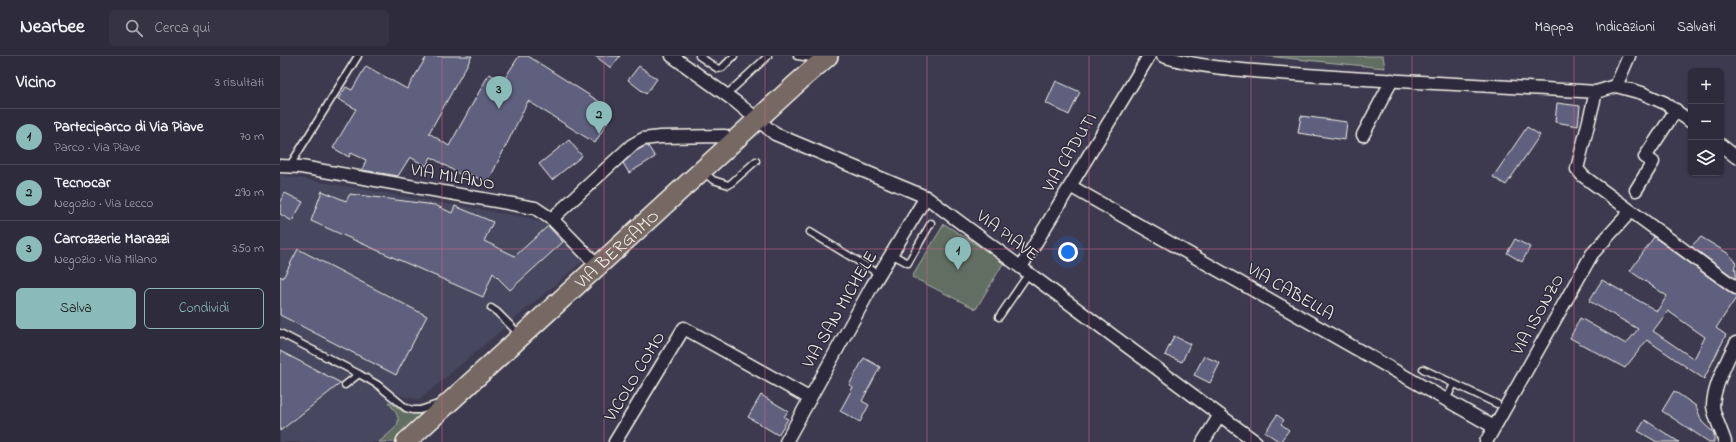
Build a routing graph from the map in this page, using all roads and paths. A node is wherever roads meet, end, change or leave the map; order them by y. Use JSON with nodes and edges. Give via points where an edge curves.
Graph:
{"nodes":[{"id":1,"x":358,"y":56,"type":"edge"},
{"id":2,"x":672,"y":56,"type":"edge"},
{"id":3,"x":698,"y":56,"type":"edge"},
{"id":4,"x":734,"y":56,"type":"edge"},
{"id":5,"x":768,"y":56,"type":"edge"},
{"id":6,"x":797,"y":56,"type":"edge"},
{"id":7,"x":1148,"y":56,"type":"edge"},
{"id":8,"x":1162,"y":56,"type":"edge"},
{"id":9,"x":1629,"y":56,"type":"edge"},
{"id":10,"x":826,"y":57,"type":"edge"},
{"id":11,"x":1392,"y":80,"type":"junction"},
{"id":12,"x":1616,"y":86,"type":"junction"},
{"id":13,"x":1596,"y":92,"type":"junction"},
{"id":14,"x":726,"y":95,"type":"junction"},
{"id":15,"x":1676,"y":110,"type":"junction"},
{"id":16,"x":756,"y":120,"type":"junction"},
{"id":17,"x":1688,"y":120,"type":"edge"},
{"id":18,"x":1363,"y":135,"type":"dead end"},
{"id":19,"x":732,"y":142,"type":"junction"},
{"id":20,"x":1724,"y":147,"type":"edge"},
{"id":21,"x":1736,"y":157,"type":"edge"},
{"id":22,"x":756,"y":161,"type":"dead end"},
{"id":23,"x":285,"y":166,"type":"edge"},
{"id":24,"x":702,"y":170,"type":"junction"},
{"id":25,"x":1070,"y":186,"type":"junction"},
{"id":26,"x":1636,"y":190,"type":"dead end"},
{"id":27,"x":926,"y":197,"type":"junction"},
{"id":28,"x":1630,"y":212,"type":"junction"},
{"id":29,"x":553,"y":220,"type":"junction"},
{"id":30,"x":931,"y":223,"type":"dead end"},
{"id":31,"x":810,"y":232,"type":"dead end"},
{"id":32,"x":891,"y":254,"type":"junction"},
{"id":33,"x":598,"y":266,"type":"junction"},
{"id":34,"x":1025,"y":270,"type":"junction"},
{"id":35,"x":879,"y":274,"type":"junction"},
{"id":36,"x":1736,"y":288,"type":"edge"},
{"id":37,"x":491,"y":308,"type":"dead end"},
{"id":38,"x":999,"y":317,"type":"dead end"},
{"id":39,"x":280,"y":333,"type":"edge"},
{"id":40,"x":521,"y":337,"type":"junction"},
{"id":41,"x":1736,"y":343,"type":"edge"},
{"id":42,"x":1422,"y":369,"type":"dead end"},
{"id":43,"x":359,"y":374,"type":"junction"},
{"id":44,"x":1454,"y":384,"type":"junction"},
{"id":45,"x":345,"y":385,"type":"dead end"},
{"id":46,"x":809,"y":398,"type":"junction"},
{"id":47,"x":1446,"y":400,"type":"junction"},
{"id":48,"x":451,"y":401,"type":"junction"},
{"id":49,"x":1497,"y":404,"type":"dead end"},
{"id":50,"x":1220,"y":415,"type":"junction"},
{"id":51,"x":1494,"y":427,"type":"junction"},
{"id":52,"x":406,"y":442,"type":"edge"},
{"id":53,"x":615,"y":442,"type":"edge"},
{"id":54,"x":786,"y":442,"type":"edge"},
{"id":55,"x":1203,"y":442,"type":"edge"},
{"id":56,"x":1256,"y":442,"type":"edge"},
{"id":57,"x":1486,"y":442,"type":"edge"},
{"id":58,"x":1725,"y":442,"type":"edge"}],
"edges":[{"from":1,"to":23,"type":"lane"},
{"from":2,"to":14,"type":"street","name":"VIA PIAVE"},
{"from":3,"to":4,"type":"lane","via":[[718,69]]},
{"from":5,"to":14,"type":"lane"},
{"from":6,"to":10,"type":"lane","via":[[808,59]]},
{"from":7,"to":25,"type":"street","name":"VIA CADUTI"},
{"from":8,"to":11,"type":"street","via":[[1252,71]]},
{"from":9,"to":12,"type":"street"},
{"from":10,"to":16,"type":"main road","name":"VIA BERGAMO"},
{"from":11,"to":13,"type":"street"},
{"from":11,"to":18,"type":"street"},
{"from":12,"to":13,"type":"street"},
{"from":12,"to":15,"type":"street","via":[[1642,93]]},
{"from":13,"to":28,"type":"street","via":[[1577,169],[1582,176]]},
{"from":14,"to":16,"type":"street","name":"VIA PIAVE"},
{"from":15,"to":17,"type":"street"},
{"from":15,"to":26,"type":"street","via":[[1645,157],[1653,162]]},
{"from":16,"to":19,"type":"main road","name":"VIA BERGAMO"},
{"from":16,"to":27,"type":"street","name":"VIA PIAVE","via":[[775,134]]},
{"from":19,"to":24,"type":"main road","name":"VIA BERGAMO"},
{"from":19,"to":29,"type":"street","via":[[725,136],[643,139],[632,145]]},
{"from":20,"to":21,"type":"street"},
{"from":22,"to":24,"type":"lane","via":[[729,185],[713,180]]},
{"from":23,"to":29,"type":"street","name":"VIA MILANO","via":[[535,208]]},
{"from":24,"to":33,"type":"main road","name":"VIA BERGAMO"},
{"from":25,"to":34,"type":"street","name":"VIA CADUTI"},
{"from":25,"to":47,"type":"street","name":"VIA CABELLA"},
{"from":27,"to":32,"type":"street","name":"VIA SAN MICHELE"},
{"from":27,"to":34,"type":"street","name":"VIA PIAVE"},
{"from":28,"to":36,"type":"street"},
{"from":28,"to":51,"type":"street","name":"VIA ISONZO","via":[[1592,254]]},
{"from":29,"to":33,"type":"street","name":"VIA MILANO"},
{"from":30,"to":32,"type":"lane","via":[[908,263]]},
{"from":31,"to":35,"type":"lane"},
{"from":32,"to":35,"type":"street","name":"VIA SAN MICHELE"},
{"from":33,"to":40,"type":"main road","name":"VIA BERGAMO"},
{"from":34,"to":38,"type":"lane"},
{"from":34,"to":50,"type":"street","name":"VIA PIAVE"},
{"from":35,"to":46,"type":"street","name":"VIA SAN MICHELE"},
{"from":37,"to":40,"type":"lane"},
{"from":39,"to":43,"type":"lane"},
{"from":40,"to":48,"type":"main road","name":"VIA BERGAMO"},
{"from":41,"to":58,"type":"street","via":[[1726,362],[1714,406]]},
{"from":42,"to":44,"type":"lane"},
{"from":43,"to":45,"type":"lane"},
{"from":43,"to":48,"type":"lane","via":[[378,385],[400,405],[413,410]]},
{"from":44,"to":47,"type":"lane"},
{"from":44,"to":49,"type":"lane"},
{"from":46,"to":53,"type":"street","name":"VICOLO COMO","via":[[684,328]]},
{"from":46,"to":54,"type":"street","name":"VIA SAN MICHELE"},
{"from":47,"to":51,"type":"street","name":"VIA CABELLA"},
{"from":48,"to":52,"type":"main road","name":"VIA BERGAMO"},
{"from":50,"to":55,"type":"street"},
{"from":50,"to":56,"type":"street","name":"VIA PIAVE"},
{"from":51,"to":57,"type":"street","name":"VIA ISONZO"}]}
